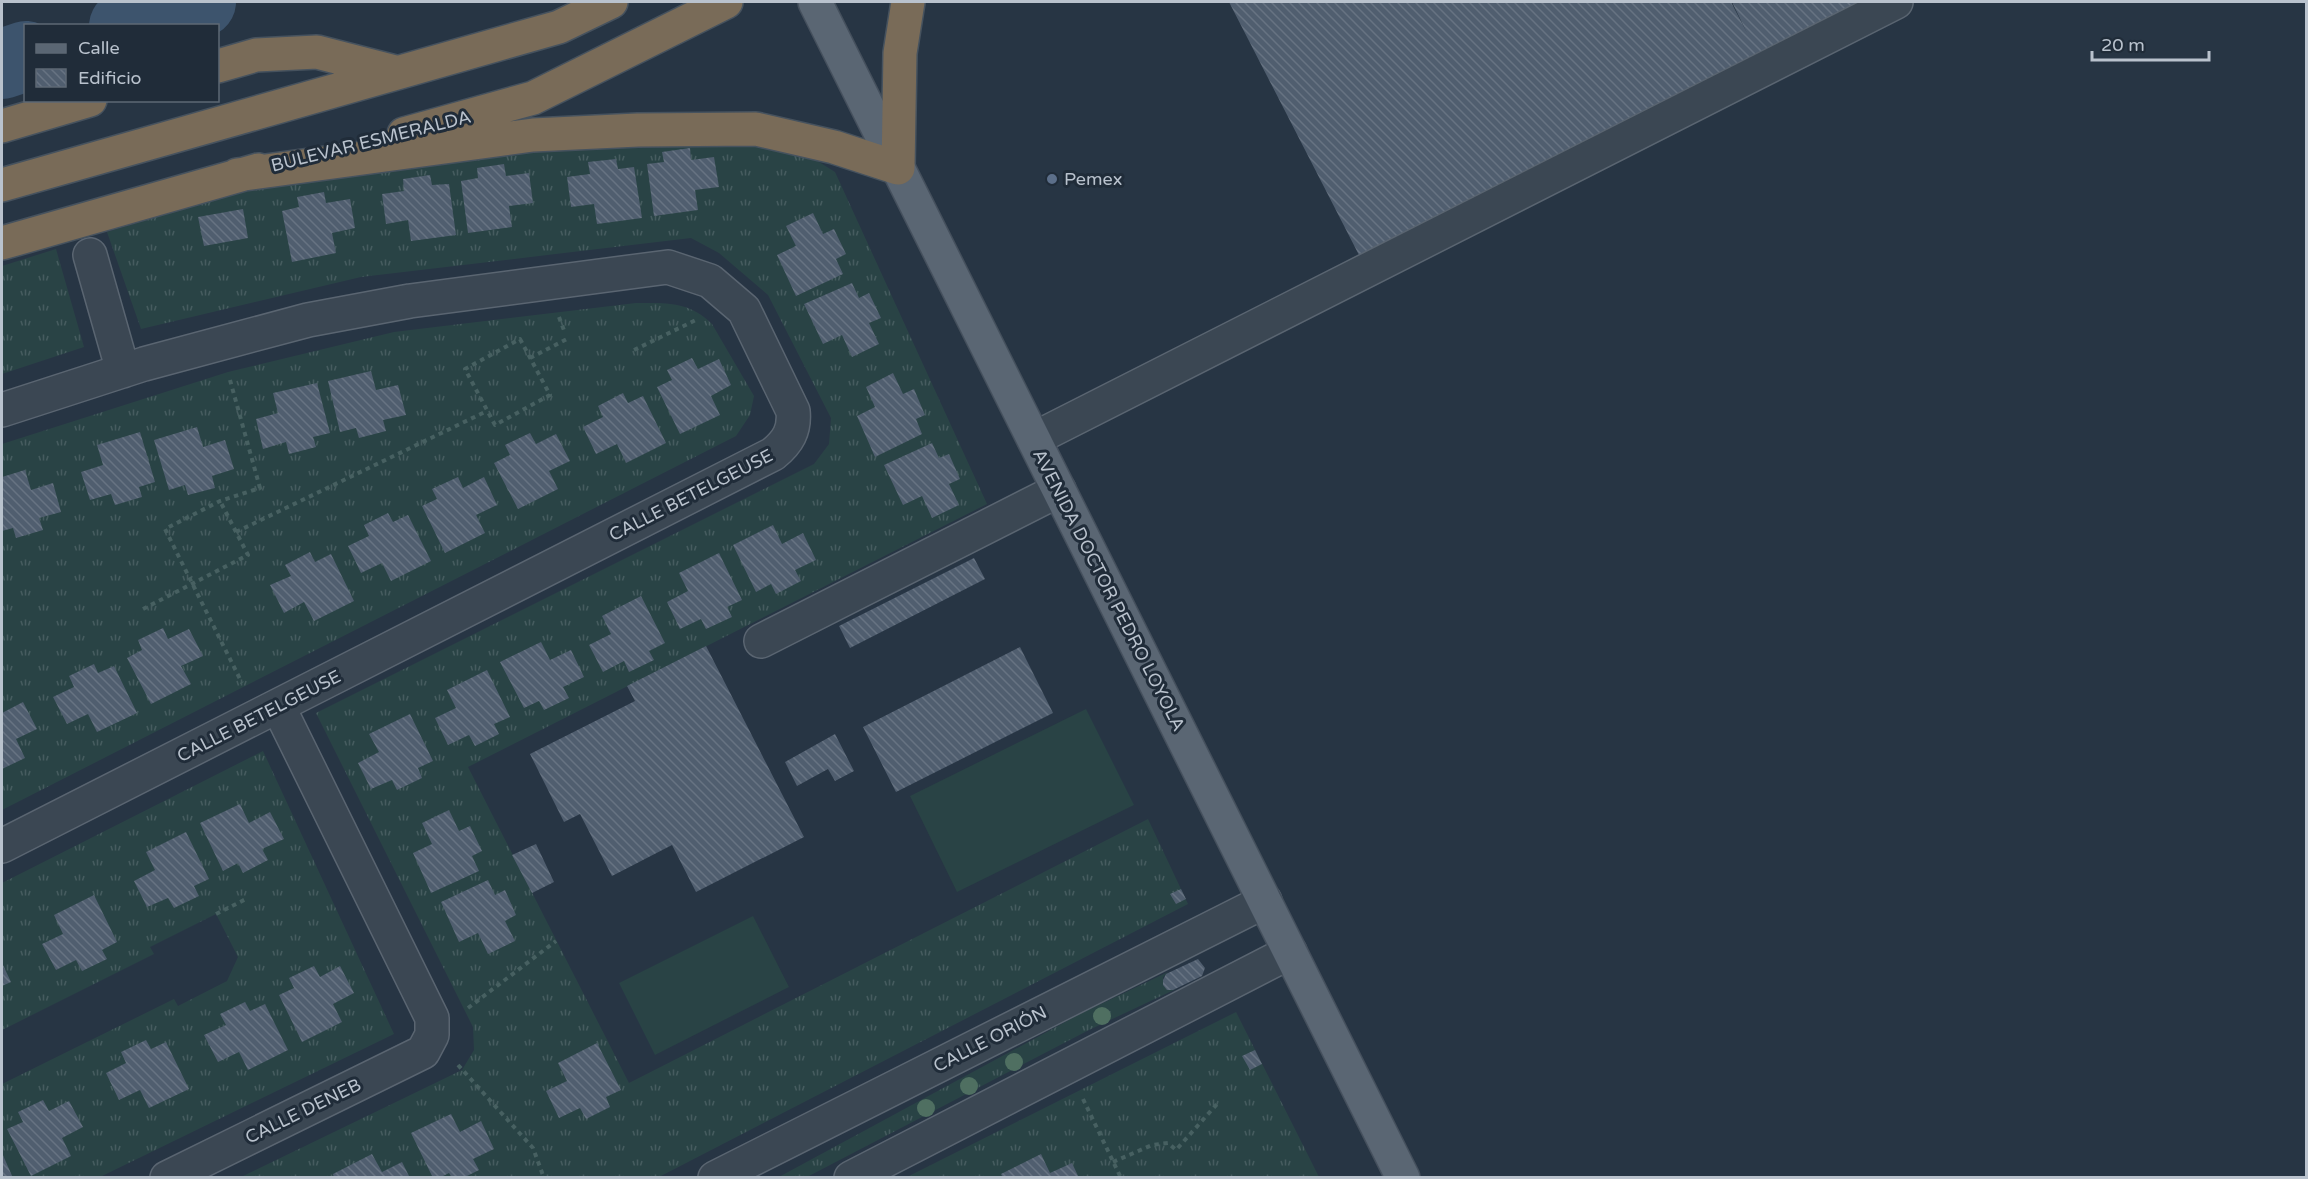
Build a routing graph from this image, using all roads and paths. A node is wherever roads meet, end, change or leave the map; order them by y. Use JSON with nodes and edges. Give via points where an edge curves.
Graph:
{"nodes":[{"id":1,"x":611,"y":2,"type":"edge"},
{"id":2,"x":726,"y":2,"type":"edge"},
{"id":3,"x":815,"y":2,"type":"edge"},
{"id":4,"x":908,"y":2,"type":"edge"},
{"id":5,"x":1896,"y":2,"type":"edge"},
{"id":6,"x":219,"y":66,"type":"edge"},
{"id":7,"x":397,"y":72,"type":"junction"},
{"id":8,"x":83,"y":102,"type":"edge"},
{"id":9,"x":2,"y":126,"type":"edge"},
{"id":10,"x":898,"y":168,"type":"junction"},
{"id":11,"x":237,"y":175,"type":"junction"},
{"id":12,"x":2,"y":185,"type":"edge"},
{"id":13,"x":2,"y":243,"type":"edge"},
{"id":14,"x":90,"y":255,"type":"dead end"},
{"id":15,"x":734,"y":301,"type":"junction"},
{"id":16,"x":567,"y":339,"type":"dead end"},
{"id":17,"x":220,"y":343,"type":"junction"},
{"id":18,"x":634,"y":350,"type":"dead end"},
{"id":19,"x":530,"y":358,"type":"junction"},
{"id":20,"x":123,"y":371,"type":"junction"},
{"id":21,"x":2,"y":410,"type":"edge"},
{"id":22,"x":487,"y":411,"type":"junction"},
{"id":23,"x":1034,"y":439,"type":"junction"},
{"id":24,"x":1059,"y":490,"type":"junction"},
{"id":25,"x":220,"y":501,"type":"junction"},
{"id":26,"x":236,"y":532,"type":"junction"},
{"id":27,"x":193,"y":584,"type":"junction"},
{"id":28,"x":142,"y":609,"type":"dead end"},
{"id":29,"x":762,"y":641,"type":"dead end"},
{"id":30,"x":278,"y":706,"type":"junction"},
{"id":31,"x":2,"y":846,"type":"edge"},
{"id":32,"x":246,"y":899,"type":"dead end"},
{"id":33,"x":1265,"y":902,"type":"junction"},
{"id":34,"x":216,"y":914,"type":"dead end"},
{"id":35,"x":556,"y":941,"type":"dead end"},
{"id":36,"x":1290,"y":952,"type":"junction"},
{"id":37,"x":432,"y":1035,"type":"junction"},
{"id":38,"x":1068,"y":1066,"type":"junction"},
{"id":39,"x":1218,"y":1104,"type":"dead end"},
{"id":40,"x":1113,"y":1162,"type":"junction"},
{"id":41,"x":167,"y":1178,"type":"edge"},
{"id":42,"x":544,"y":1178,"type":"edge"},
{"id":43,"x":715,"y":1178,"type":"edge"},
{"id":44,"x":851,"y":1178,"type":"edge"},
{"id":45,"x":1121,"y":1178,"type":"edge"},
{"id":46,"x":1403,"y":1178,"type":"edge"}],
"edges":[{"from":1,"to":7,"type":"highway","via":[[559,27]]},
{"from":2,"to":11,"type":"highway","name":"BULEVAR ESMERALDA","via":[[533,98]]},
{"from":3,"to":10,"type":"main road","name":"AVENIDA DOCTOR PEDRO LOYOLA"},
{"from":4,"to":10,"type":"highway","via":[[900,53]]},
{"from":5,"to":23,"type":"street"},
{"from":6,"to":7,"type":"highway","via":[[256,55],[317,52]]},
{"from":7,"to":12,"type":"highway"},
{"from":8,"to":9,"type":"highway"},
{"from":10,"to":11,"type":"highway","via":[[834,147],[756,129],[650,130],[533,135]]},
{"from":10,"to":23,"type":"main road","name":"AVENIDA DOCTOR PEDRO LOYOLA"},
{"from":11,"to":13,"type":"highway","name":"BULEVAR ESMERALDA"},
{"from":14,"to":20,"type":"street"},
{"from":15,"to":17,"type":"street","name":"CALLE BETELGEUSE","via":[[710,281],[668,267],[410,300],[308,320]]},
{"from":15,"to":18,"type":"path"},
{"from":15,"to":30,"type":"street","name":"CALLE BETELGEUSE","via":[[744,310],[792,411],[794,423],[784,445]]},
{"from":16,"to":19,"type":"path"},
{"from":17,"to":20,"type":"street","name":"CALLE BETELGEUSE"},
{"from":17,"to":25,"type":"path","via":[[260,488]]},
{"from":19,"to":22,"type":"path","via":[[550,395],[495,424]]},
{"from":19,"to":22,"type":"path","via":[[520,339],[465,369]]},
{"from":20,"to":21,"type":"street","name":"CALLE BETELGEUSE"},
{"from":22,"to":26,"type":"path"},
{"from":23,"to":24,"type":"main road","name":"AVENIDA DOCTOR PEDRO LOYOLA"},
{"from":24,"to":29,"type":"street"},
{"from":24,"to":33,"type":"main road","name":"AVENIDA DOCTOR PEDRO LOYOLA"},
{"from":25,"to":26,"type":"path"},
{"from":25,"to":27,"type":"path","via":[[165,529]]},
{"from":26,"to":27,"type":"path","via":[[248,555]]},
{"from":27,"to":28,"type":"path"},
{"from":27,"to":30,"type":"path","via":[[243,686]]},
{"from":30,"to":31,"type":"street","name":"CALLE BETELGEUSE"},
{"from":30,"to":37,"type":"street","via":[[432,1018]]},
{"from":32,"to":34,"type":"path"},
{"from":33,"to":36,"type":"main road","name":"AVENIDA DOCTOR PEDRO LOYOLA"},
{"from":33,"to":43,"type":"street","name":"CALLE ORIÓN"},
{"from":35,"to":37,"type":"path"},
{"from":36,"to":38,"type":"street"},
{"from":36,"to":46,"type":"main road","name":"AVENIDA DOCTOR PEDRO LOYOLA"},
{"from":37,"to":41,"type":"street","name":"CALLE DENEB","via":[[423,1052]]},
{"from":37,"to":42,"type":"path","via":[[533,1148]]},
{"from":38,"to":40,"type":"path"},
{"from":38,"to":44,"type":"street"},
{"from":39,"to":40,"type":"path","via":[[1176,1150],[1168,1143],[1152,1145]]},
{"from":40,"to":45,"type":"path"}]}
